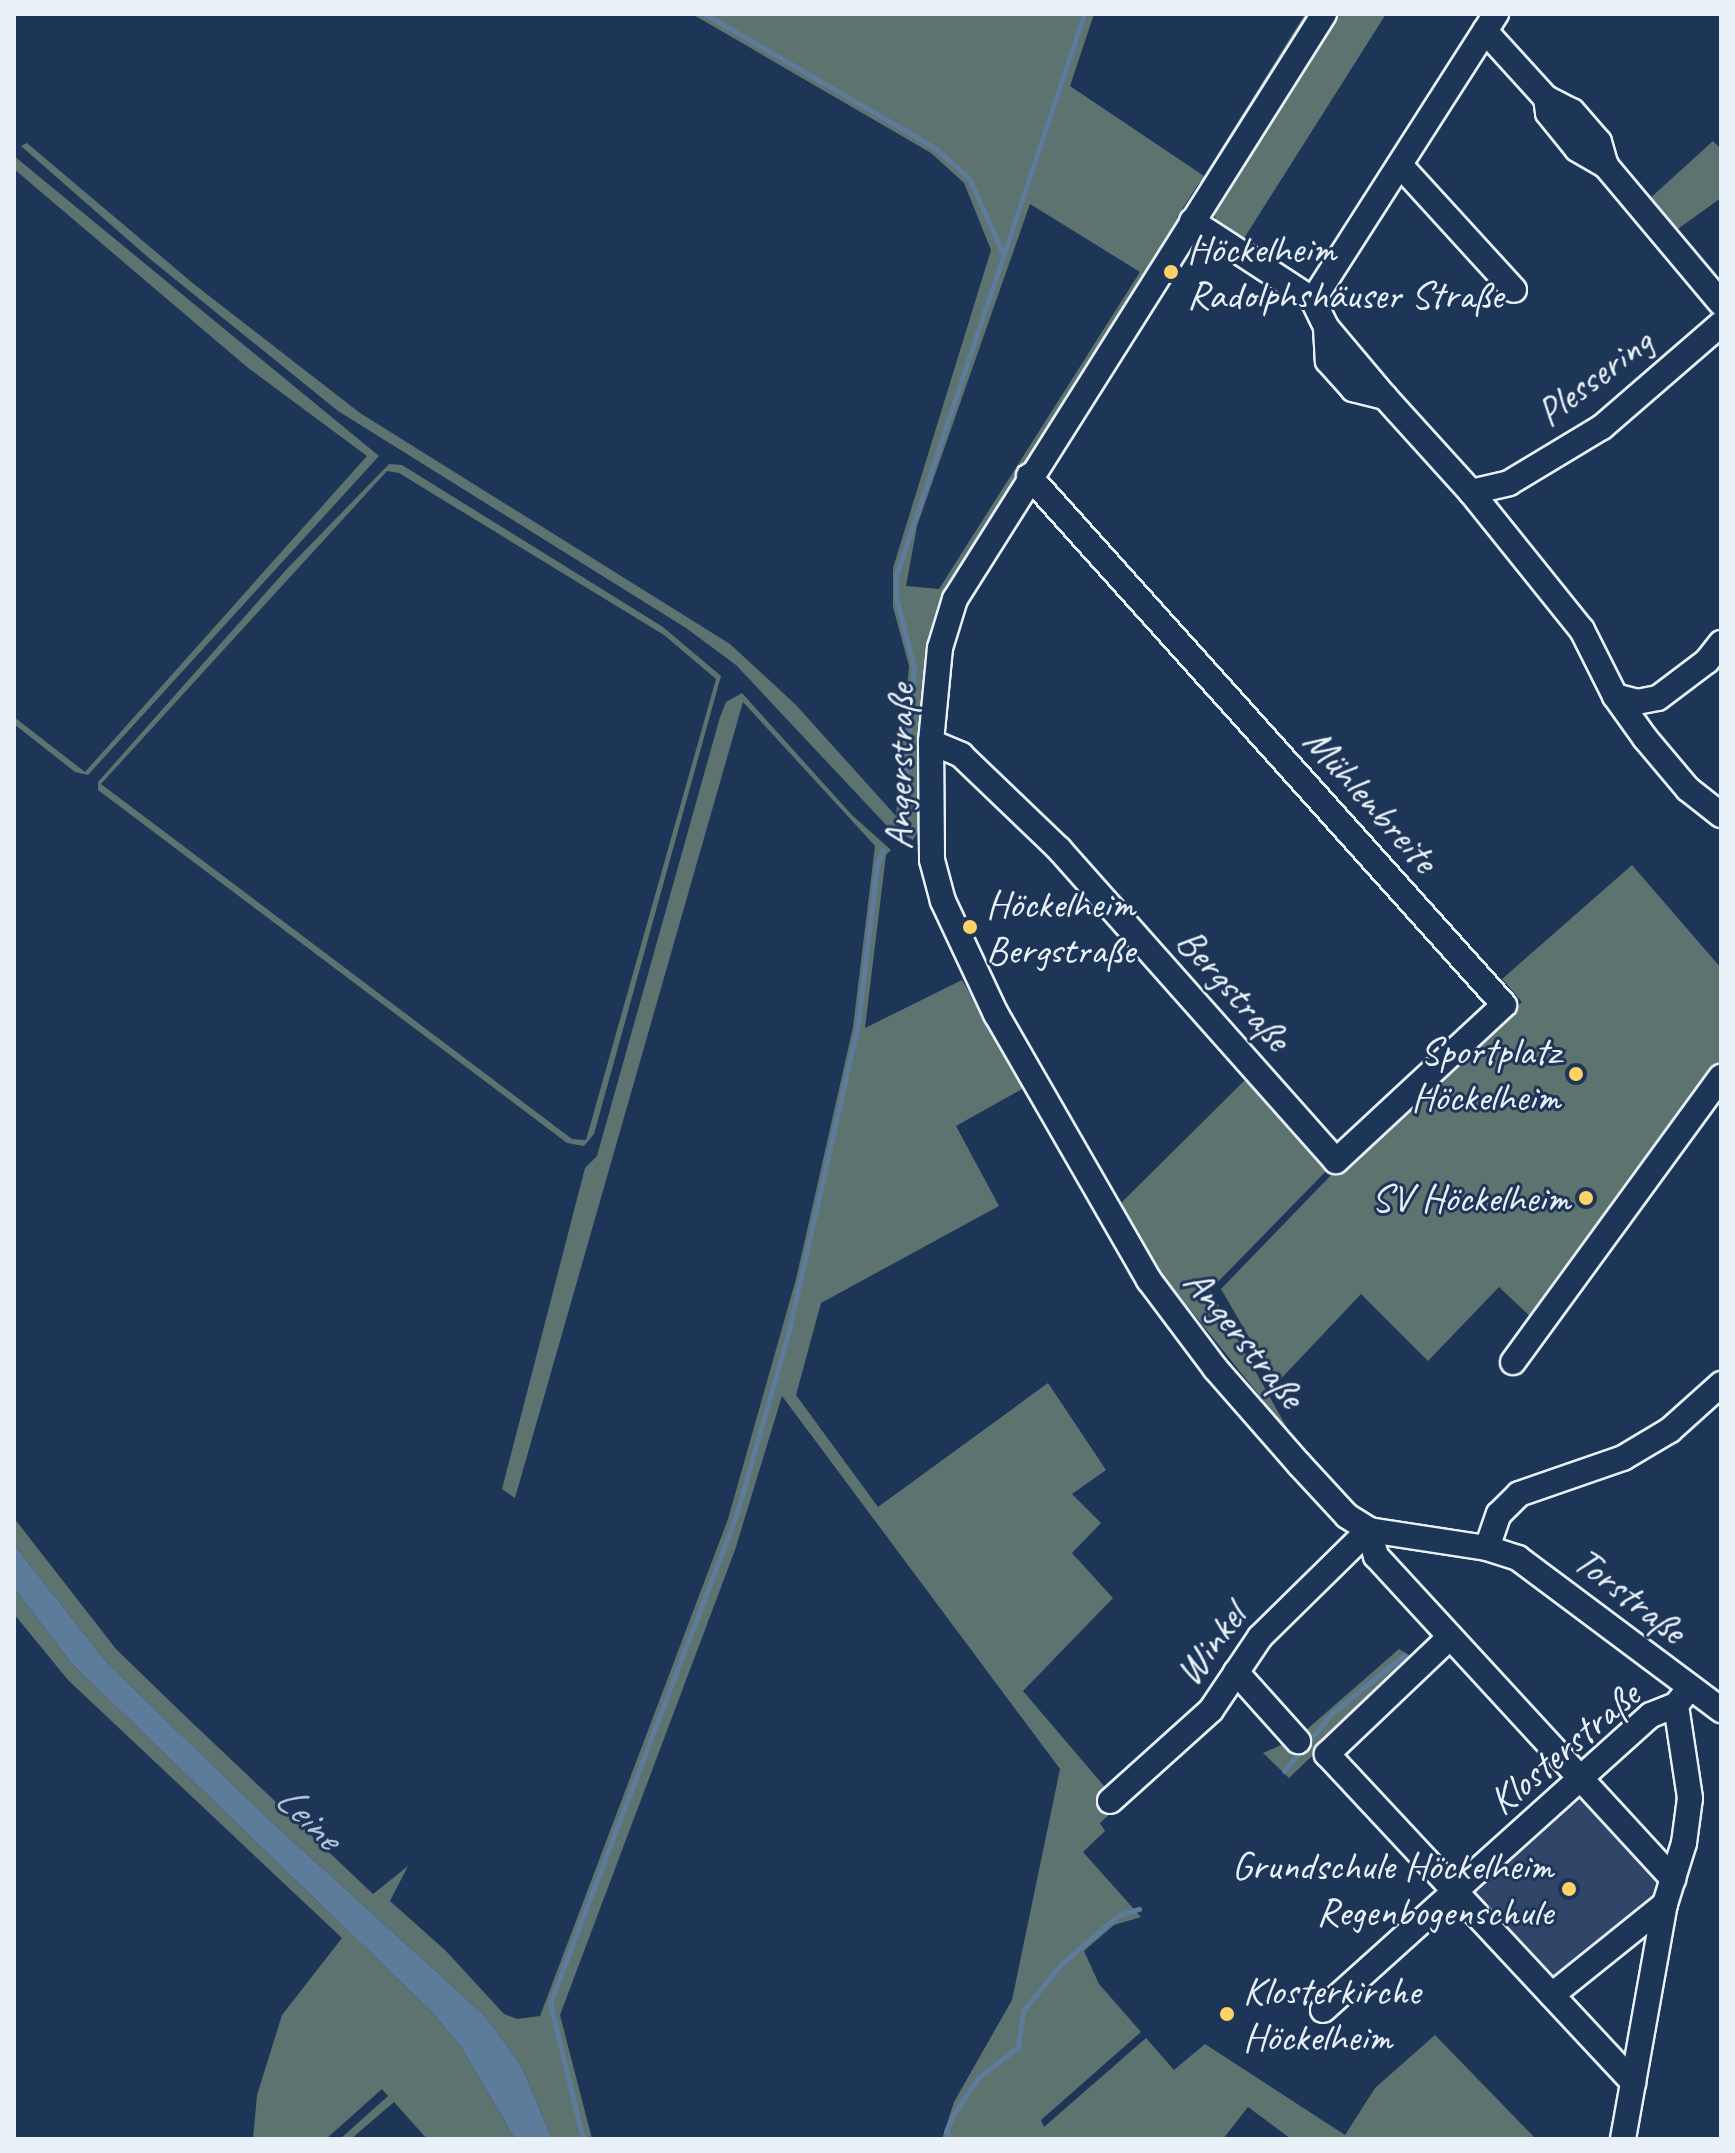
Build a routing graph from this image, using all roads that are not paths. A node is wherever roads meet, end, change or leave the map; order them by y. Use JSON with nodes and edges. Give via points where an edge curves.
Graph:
{"nodes":[{"id":1,"x":1324,"y":14,"type":"edge"},
{"id":2,"x":1490,"y":22,"type":"edge"},
{"id":3,"x":1400,"y":165,"type":"junction"},
{"id":4,"x":1192,"y":221,"type":"junction"},
{"id":5,"x":1514,"y":290,"type":"dead end"},
{"id":6,"x":1313,"y":300,"type":"junction"},
{"id":7,"x":1721,"y":303,"type":"edge"},
{"id":8,"x":1721,"y":324,"type":"edge"},
{"id":9,"x":1029,"y":476,"type":"junction"},
{"id":10,"x":1509,"y":483,"type":"junction"},
{"id":11,"x":1471,"y":492,"type":"junction"},
{"id":12,"x":1501,"y":527,"type":"junction"},
{"id":13,"x":1721,"y":643,"type":"edge"},
{"id":14,"x":1615,"y":696,"type":"junction"},
{"id":15,"x":1658,"y":698,"type":"junction"},
{"id":16,"x":1645,"y":738,"type":"junction"},
{"id":17,"x":931,"y":742,"type":"junction"},
{"id":18,"x":1721,"y":815,"type":"edge"},
{"id":19,"x":1721,"y":1077,"type":"edge"},
{"id":20,"x":1336,"y":1161,"type":"joint"},
{"id":21,"x":1513,"y":1362,"type":"dead end"},
{"id":22,"x":1721,"y":1384,"type":"edge"},
{"id":23,"x":1369,"y":1530,"type":"junction"},
{"id":24,"x":1487,"y":1548,"type":"junction"},
{"id":25,"x":1450,"y":1637,"type":"junction"},
{"id":26,"x":1236,"y":1672,"type":"junction"},
{"id":27,"x":1682,"y":1697,"type":"junction"},
{"id":28,"x":1721,"y":1710,"type":"edge"},
{"id":29,"x":1298,"y":1741,"type":"dead end"},
{"id":30,"x":1580,"y":1779,"type":"junction"},
{"id":31,"x":1110,"y":1801,"type":"dead end"},
{"id":32,"x":1673,"y":1879,"type":"junction"},
{"id":33,"x":1456,"y":1892,"type":"junction"},
{"id":34,"x":1665,"y":1904,"type":"junction"},
{"id":35,"x":1552,"y":1995,"type":"junction"},
{"id":36,"x":1323,"y":2010,"type":"dead end"},
{"id":37,"x":1633,"y":2082,"type":"junction"},
{"id":38,"x":1623,"y":2139,"type":"edge"}],
"edges":[{"from":1,"to":4,"type":"street","name":"Angerstraße"},
{"from":2,"to":3,"type":"street"},
{"from":2,"to":7,"type":"street","via":[[1546,98],[1572,111],[1599,142],[1606,166]]},
{"from":3,"to":5,"type":"street"},
{"from":3,"to":6,"type":"street"},
{"from":4,"to":6,"type":"street"},
{"from":4,"to":9,"type":"street","name":"Angerstraße"},
{"from":6,"to":11,"type":"street","via":[[1326,327],[1328,361],[1353,389],[1385,397]]},
{"from":8,"to":10,"type":"street","name":"Plessering","via":[[1602,427]]},
{"from":9,"to":17,"type":"street","name":"Angerstraße","via":[[955,599],[940,648]]},
{"from":9,"to":20,"type":"street","name":"Mühlenbreite","via":[[1504,1005]]},
{"from":10,"to":11,"type":"street","name":"Plessering"},
{"from":10,"to":12,"type":"street"},
{"from":11,"to":12,"type":"street"},
{"from":12,"to":14,"type":"street","via":[[1582,630]]},
{"from":13,"to":15,"type":"street","via":[[1707,661]]},
{"from":14,"to":15,"type":"street","via":[[1637,702]]},
{"from":14,"to":16,"type":"street"},
{"from":15,"to":16,"type":"street"},
{"from":16,"to":18,"type":"street","via":[[1688,789]]},
{"from":17,"to":20,"type":"street","name":"Bergstraße","via":[[961,755],[1059,849]]},
{"from":17,"to":23,"type":"street","name":"Angerstraße","via":[[932,860],[943,901],[996,1014],[1149,1280],[1288,1452],[1347,1516]]},
{"from":19,"to":21,"type":"street"},
{"from":22,"to":24,"type":"street","via":[[1670,1430],[1623,1458],[1519,1494],[1499,1514]]},
{"from":23,"to":24,"type":"street","name":"Angerstraße"},
{"from":23,"to":25,"type":"street","via":[[1376,1556]]},
{"from":23,"to":26,"type":"street","name":"Winkel","via":[[1302,1592]]},
{"from":24,"to":27,"type":"street","name":"Torstraße","via":[[1518,1558],[1545,1576]]},
{"from":25,"to":30,"type":"street"},
{"from":25,"to":33,"type":"street","via":[[1327,1754]]},
{"from":26,"to":29,"type":"street"},
{"from":26,"to":31,"type":"street","name":"Winkel","via":[[1211,1710]]},
{"from":27,"to":28,"type":"street","name":"Torstraße"},
{"from":27,"to":30,"type":"street","name":"Klosterstraße","via":[[1651,1715]]},
{"from":27,"to":32,"type":"street","via":[[1690,1798]]},
{"from":30,"to":32,"type":"street"},
{"from":30,"to":33,"type":"street","name":"Klosterstraße"},
{"from":32,"to":34,"type":"street"},
{"from":33,"to":35,"type":"street"},
{"from":33,"to":36,"type":"street","name":"Klosterstraße"},
{"from":34,"to":35,"type":"street"},
{"from":34,"to":37,"type":"street"},
{"from":35,"to":37,"type":"street"},
{"from":37,"to":38,"type":"street"}]}
